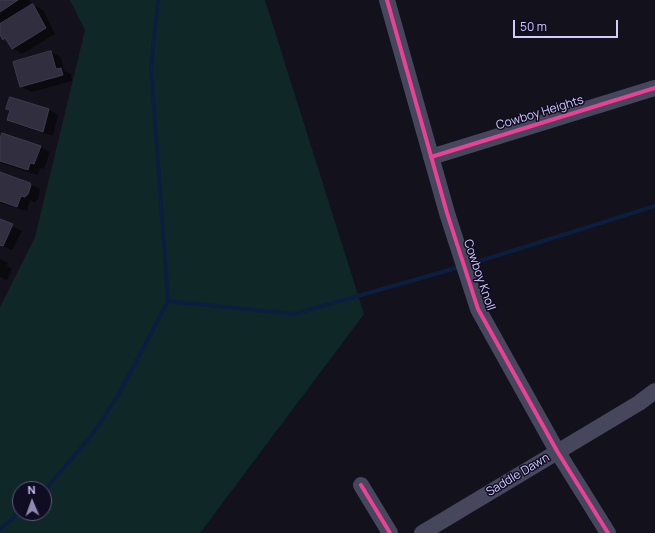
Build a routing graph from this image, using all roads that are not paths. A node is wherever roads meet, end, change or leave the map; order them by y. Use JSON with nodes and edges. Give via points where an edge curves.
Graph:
{"nodes":[{"id":1,"x":387,"y":0,"type":"edge"},
{"id":2,"x":655,"y":88,"type":"edge"},
{"id":3,"x":431,"y":157,"type":"junction"},
{"id":4,"x":655,"y":391,"type":"edge"},
{"id":5,"x":557,"y":451,"type":"junction"},
{"id":6,"x":361,"y":485,"type":"dead end"},
{"id":7,"x":390,"y":533,"type":"edge"},
{"id":8,"x":422,"y":533,"type":"edge"},
{"id":9,"x":608,"y":533,"type":"edge"}],
"edges":[{"from":1,"to":3,"type":"street","name":"Cowboy Knoll"},
{"from":2,"to":3,"type":"street","name":"Cowboy Heights"},
{"from":3,"to":5,"type":"street","name":"Cowboy Knoll","via":[[478,309]]},
{"from":4,"to":5,"type":"street","name":"Saddle Dawn"},
{"from":5,"to":8,"type":"street","name":"Saddle Dawn"},
{"from":5,"to":9,"type":"street","name":"Cowboy Knoll"},
{"from":6,"to":7,"type":"street"}]}
